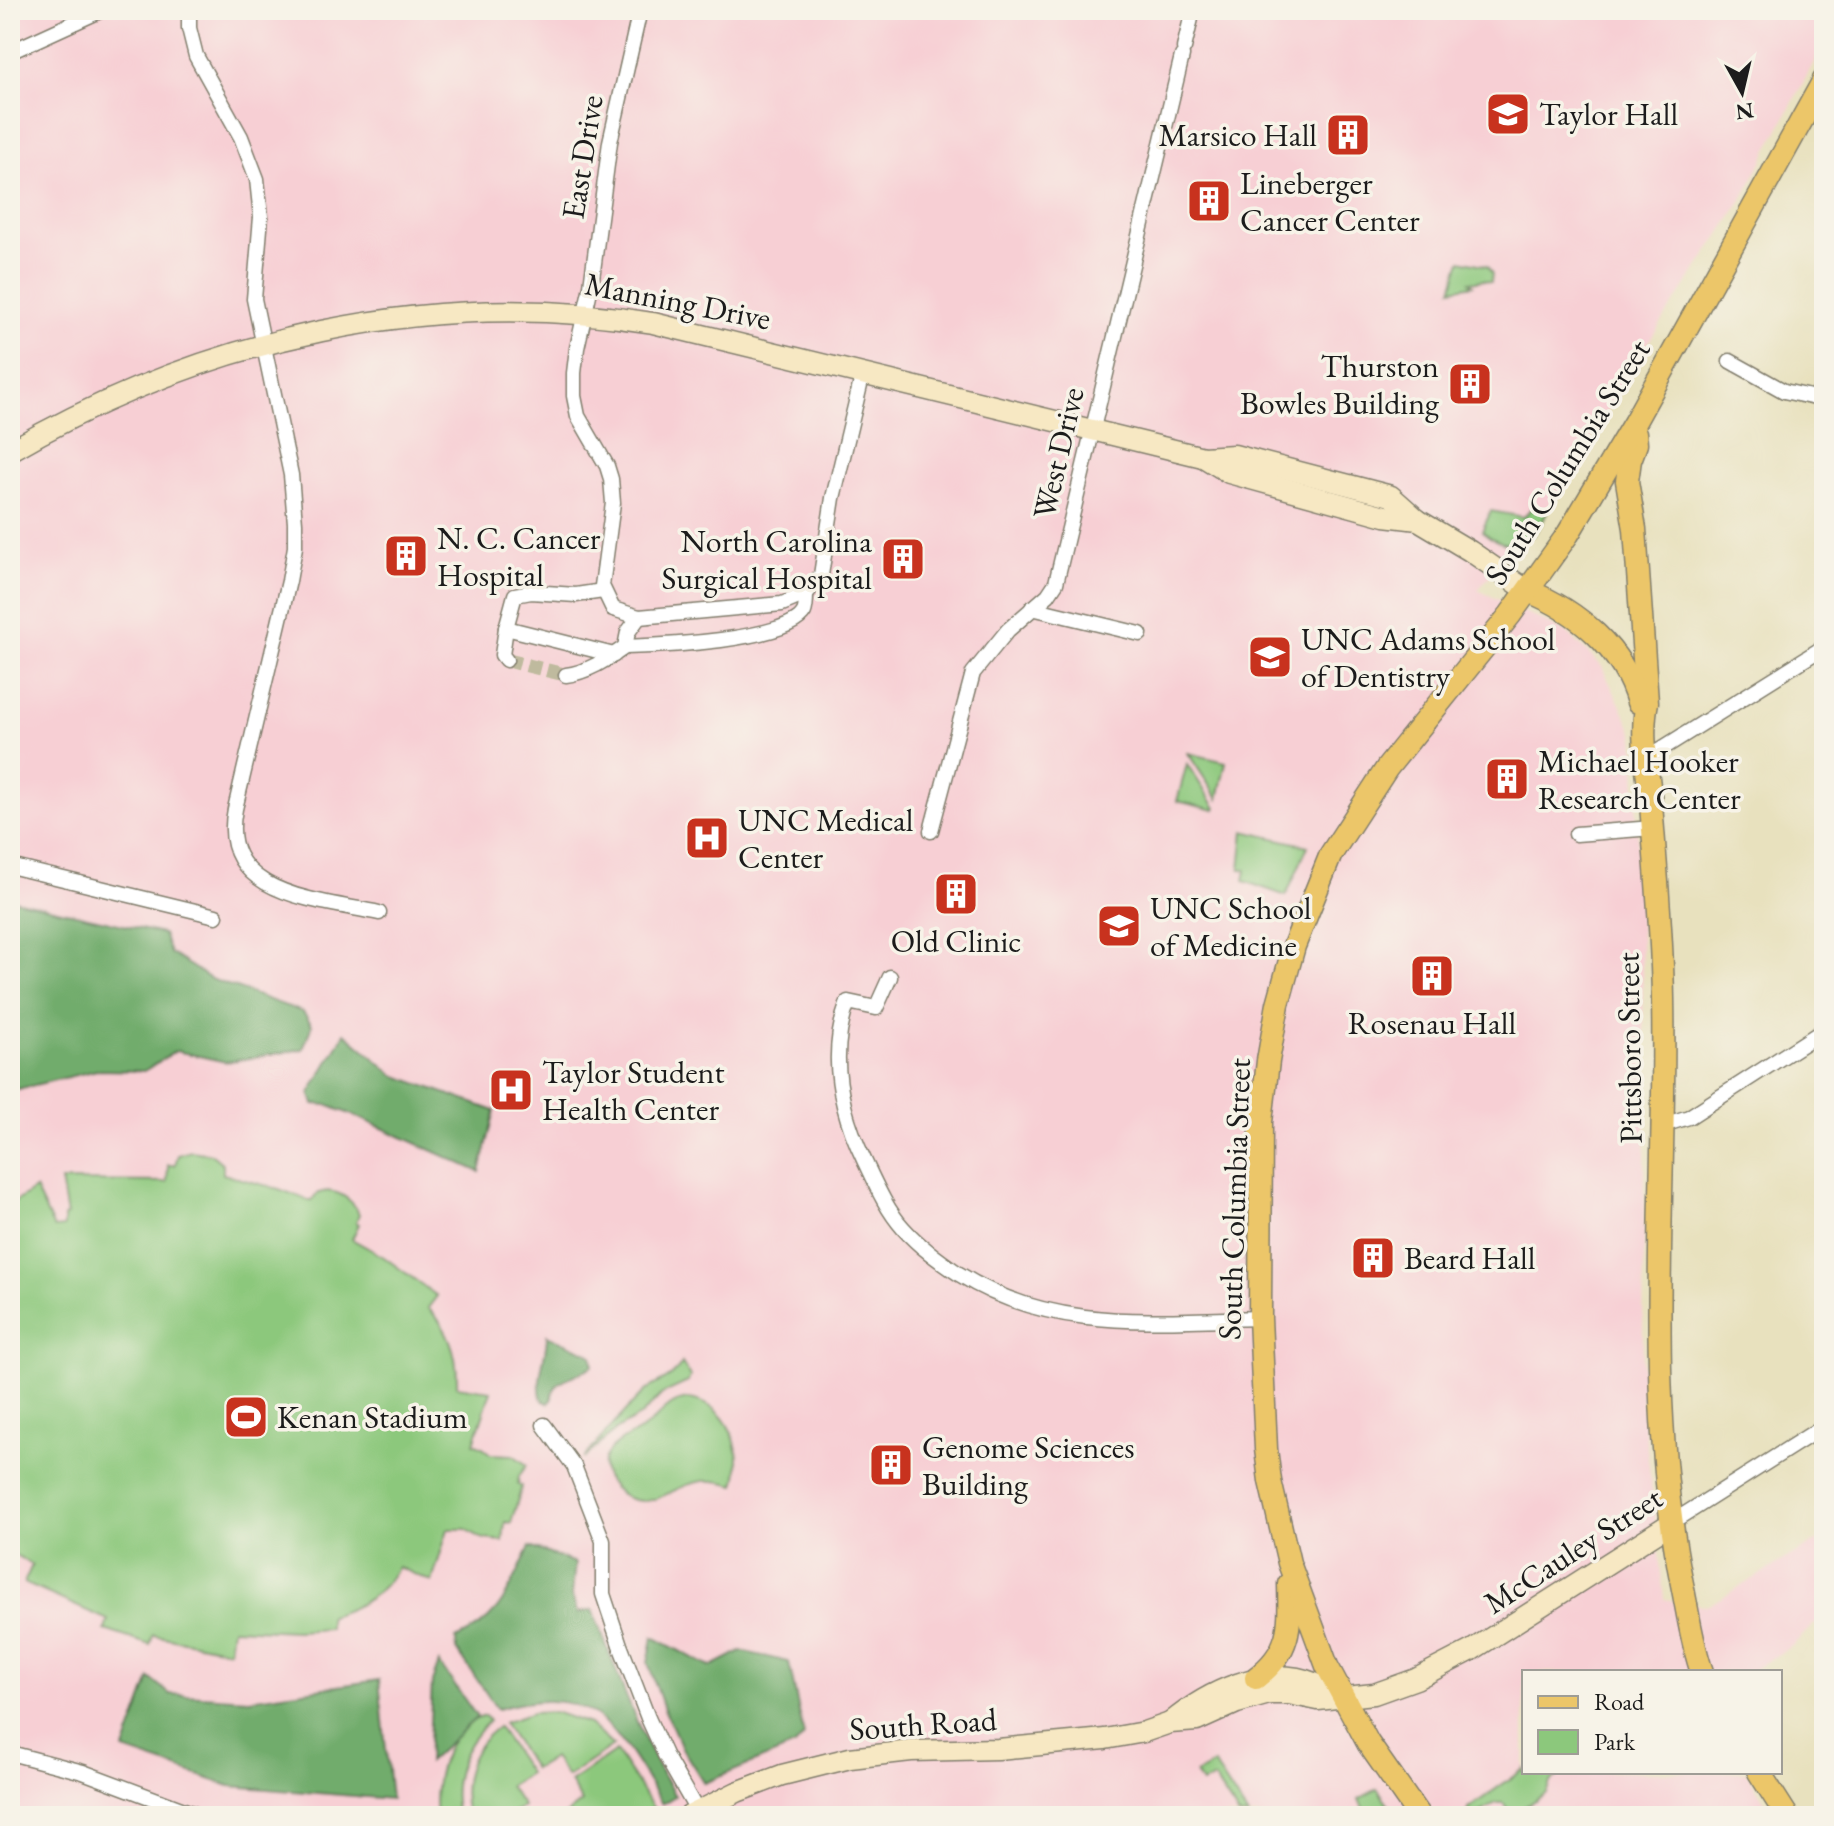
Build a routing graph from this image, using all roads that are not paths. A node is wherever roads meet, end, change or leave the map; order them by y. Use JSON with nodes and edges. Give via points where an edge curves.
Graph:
{"nodes":[{"id":1,"x":102,"y":10,"type":"edge"},
{"id":2,"x":189,"y":10,"type":"edge"},
{"id":3,"x":640,"y":10,"type":"edge"},
{"id":4,"x":1193,"y":10,"type":"edge"},
{"id":5,"x":10,"y":52,"type":"edge"},
{"id":6,"x":1824,"y":80,"type":"edge"},
{"id":7,"x":585,"y":313,"type":"junction"},
{"id":8,"x":264,"y":343,"type":"junction"},
{"id":9,"x":1730,"y":361,"type":"dead end"},
{"id":10,"x":863,"y":373,"type":"junction"},
{"id":11,"x":1824,"y":400,"type":"edge"},
{"id":12,"x":1634,"y":423,"type":"junction"},
{"id":13,"x":1092,"y":429,"type":"junction"},
{"id":14,"x":10,"y":451,"type":"edge"},
{"id":15,"x":603,"y":591,"type":"junction"},
{"id":16,"x":1528,"y":591,"type":"junction"},
{"id":17,"x":806,"y":594,"type":"junction"},
{"id":18,"x":1032,"y":608,"type":"junction"},
{"id":19,"x":639,"y":617,"type":"junction"},
{"id":20,"x":506,"y":628,"type":"junction"},
{"id":21,"x":1140,"y":634,"type":"dead end"},
{"id":22,"x":1824,"y":647,"type":"edge"},
{"id":23,"x":619,"y":651,"type":"junction"},
{"id":24,"x":506,"y":660,"type":"dead end"},
{"id":25,"x":566,"y":675,"type":"tunnel mouth"},
{"id":26,"x":1642,"y":724,"type":"junction"},
{"id":27,"x":1647,"y":758,"type":"junction"},
{"id":28,"x":1653,"y":828,"type":"junction"},
{"id":29,"x":931,"y":831,"type":"dead end"},
{"id":30,"x":1576,"y":834,"type":"dead end"},
{"id":31,"x":10,"y":866,"type":"edge"},
{"id":32,"x":379,"y":913,"type":"dead end"},
{"id":33,"x":216,"y":916,"type":"dead end"},
{"id":34,"x":890,"y":977,"type":"dead end"},
{"id":35,"x":1824,"y":1030,"type":"edge"},
{"id":36,"x":1663,"y":1125,"type":"junction"},
{"id":37,"x":1260,"y":1318,"type":"junction"},
{"id":38,"x":544,"y":1425,"type":"dead end"},
{"id":39,"x":1824,"y":1426,"type":"edge"},
{"id":40,"x":1671,"y":1523,"type":"junction"},
{"id":41,"x":1289,"y":1563,"type":"junction"},
{"id":42,"x":1702,"y":1670,"type":"edge"},
{"id":43,"x":1256,"y":1678,"type":"junction"},
{"id":44,"x":1342,"y":1698,"type":"junction"},
{"id":45,"x":1170,"y":1723,"type":"junction"},
{"id":46,"x":10,"y":1753,"type":"edge"},
{"id":47,"x":1760,"y":1774,"type":"edge"},
{"id":48,"x":695,"y":1814,"type":"edge"},
{"id":49,"x":200,"y":1816,"type":"edge"},
{"id":50,"x":1419,"y":1816,"type":"edge"},
{"id":51,"x":1787,"y":1816,"type":"edge"}],
"edges":[{"from":1,"to":5,"type":"street"},
{"from":2,"to":8,"type":"street","via":[[196,56],[241,137],[257,179],[261,217],[253,294]]},
{"from":3,"to":7,"type":"street","name":"East Drive","via":[[610,142]]},
{"from":4,"to":13,"type":"street","name":"West Drive"},
{"from":6,"to":12,"type":"main road","name":"South Columbia Street"},
{"from":7,"to":8,"type":"street","name":"Manning Drive","via":[[510,310],[401,318]]},
{"from":7,"to":10,"type":"street","name":"Manning Drive","via":[[653,323]]},
{"from":7,"to":15,"type":"street","name":"East Drive","via":[[573,387],[578,416],[607,466],[613,491]]},
{"from":8,"to":14,"type":"street","name":"Manning Drive","via":[[143,385]]},
{"from":8,"to":32,"type":"street","via":[[291,475],[295,547],[233,821],[233,841],[247,870],[268,885]]},
{"from":9,"to":11,"type":"street","via":[[1784,391]]},
{"from":10,"to":13,"type":"street","name":"Manning Drive"},
{"from":10,"to":17,"type":"street","via":[[821,575]]},
{"from":12,"to":16,"type":"main road","name":"South Columbia Street"},
{"from":12,"to":26,"type":"main road","name":"Pittsboro Street","via":[[1636,444],[1627,481],[1647,702]]},
{"from":13,"to":16,"type":"street","name":"Manning Drive","via":[[1203,457],[1234,455],[1391,496],[1418,520]]},
{"from":13,"to":18,"type":"street","name":"West Drive","via":[[1056,583]]},
{"from":15,"to":19,"type":"street","via":[[613,609]]},
{"from":15,"to":20,"type":"street","via":[[515,595]]},
{"from":16,"to":26,"type":"main road","name":"Manning Drive","via":[[1550,600],[1613,650],[1633,684]]},
{"from":16,"to":37,"type":"main road","name":"South Columbia Street","via":[[1378,781],[1331,854],[1303,920],[1278,1004],[1263,1098]]},
{"from":17,"to":19,"type":"street","via":[[782,604]]},
{"from":17,"to":23,"type":"street","via":[[804,612],[795,622],[768,633]]},
{"from":18,"to":21,"type":"street"},
{"from":18,"to":29,"type":"street","name":"West Drive","via":[[973,673]]},
{"from":19,"to":23,"type":"street"},
{"from":20,"to":23,"type":"street"},
{"from":20,"to":24,"type":"street","via":[[501,651]]},
{"from":22,"to":27,"type":"street"},
{"from":23,"to":25,"type":"street"},
{"from":26,"to":27,"type":"main road","name":"Pittsboro Street"},
{"from":27,"to":28,"type":"main road","name":"Pittsboro Street"},
{"from":28,"to":30,"type":"street"},
{"from":28,"to":36,"type":"main road","name":"Pittsboro Street","via":[[1663,996]]},
{"from":31,"to":33,"type":"street"},
{"from":34,"to":37,"type":"street","via":[[876,1008],[848,1002],[837,1050],[838,1081],[857,1146],[874,1181],[901,1226],[930,1255],[1005,1298],[1048,1312],[1126,1321]]},
{"from":35,"to":36,"type":"street","via":[[1689,1117]]},
{"from":36,"to":40,"type":"main road","name":"Pittsboro Street","via":[[1658,1329]]},
{"from":37,"to":41,"type":"main road","name":"South Columbia Street","via":[[1266,1449]]},
{"from":38,"to":48,"type":"street","via":[[578,1474],[603,1541],[603,1594],[620,1645],[648,1718]]},
{"from":39,"to":40,"type":"street","name":"McCauley Street"},
{"from":40,"to":42,"type":"main road","name":"Pittsboro Street"},
{"from":40,"to":44,"type":"street","name":"McCauley Street","via":[[1441,1667],[1374,1694]]},
{"from":41,"to":43,"type":"main road","via":[[1286,1641]]},
{"from":41,"to":44,"type":"main road","name":"South Columbia Street"},
{"from":43,"to":44,"type":"street","name":"South Road","via":[[1312,1682]]},
{"from":43,"to":45,"type":"street","name":"South Road","via":[[1189,1707]]},
{"from":44,"to":45,"type":"street","name":"South Road","via":[[1269,1694],[1197,1721]]},
{"from":44,"to":50,"type":"main road","name":"South Columbia Street"},
{"from":45,"to":48,"type":"street","name":"South Road","via":[[1069,1743],[850,1758],[782,1775]]},
{"from":46,"to":49,"type":"street","via":[[83,1772]]},
{"from":47,"to":51,"type":"main road"}]}
